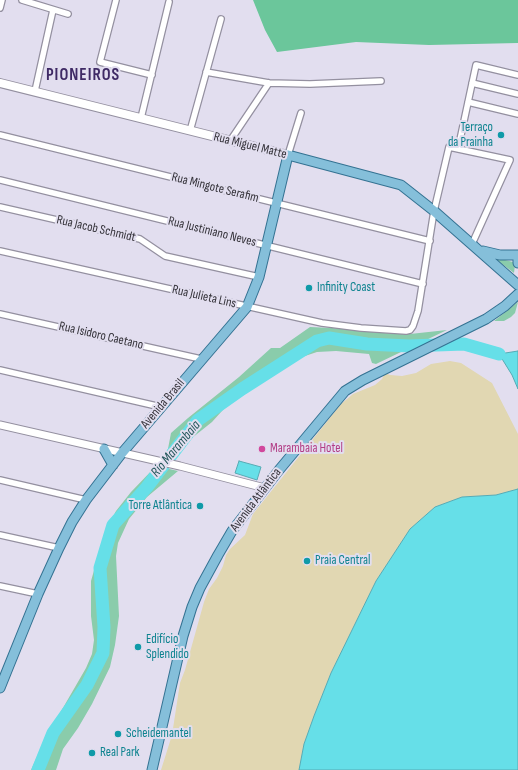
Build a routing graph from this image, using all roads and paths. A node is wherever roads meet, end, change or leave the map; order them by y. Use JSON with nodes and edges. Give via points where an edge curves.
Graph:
{"nodes":[{"id":1,"x":2,"y":0,"type":"edge"},
{"id":2,"x":22,"y":0,"type":"edge"},
{"id":3,"x":116,"y":0,"type":"edge"},
{"id":4,"x":169,"y":2,"type":"dead end"},
{"id":5,"x":0,"y":8,"type":"edge"},
{"id":6,"x":53,"y":10,"type":"junction"},
{"id":7,"x":68,"y":14,"type":"dead end"},
{"id":8,"x":221,"y":19,"type":"dead end"},
{"id":9,"x":206,"y":72,"type":"junction"},
{"id":10,"x":518,"y":74,"type":"edge"},
{"id":11,"x":152,"y":75,"type":"junction"},
{"id":12,"x":381,"y":81,"type":"dead end"},
{"id":13,"x":0,"y":83,"type":"edge"},
{"id":14,"x":269,"y":83,"type":"junction"},
{"id":15,"x":472,"y":83,"type":"junction"},
{"id":16,"x":35,"y":91,"type":"junction"},
{"id":17,"x":518,"y":94,"type":"edge"},
{"id":18,"x":468,"y":102,"type":"junction"},
{"id":19,"x":301,"y":113,"type":"dead end"},
{"id":20,"x":518,"y":114,"type":"edge"},
{"id":21,"x":141,"y":118,"type":"junction"},
{"id":22,"x":190,"y":130,"type":"junction"},
{"id":23,"x":0,"y":135,"type":"edge"},
{"id":24,"x":230,"y":141,"type":"junction"},
{"id":25,"x":458,"y":149,"type":"junction"},
{"id":26,"x":288,"y":155,"type":"junction"},
{"id":27,"x":0,"y":180,"type":"edge"},
{"id":28,"x":276,"y":203,"type":"junction"},
{"id":29,"x":0,"y":207,"type":"edge"},
{"id":30,"x":434,"y":211,"type":"junction"},
{"id":31,"x":430,"y":241,"type":"junction"},
{"id":32,"x":472,"y":244,"type":"junction"},
{"id":33,"x":267,"y":246,"type":"junction"},
{"id":34,"x":480,"y":250,"type":"junction"},
{"id":35,"x":0,"y":251,"type":"edge"},
{"id":36,"x":518,"y":255,"type":"edge"},
{"id":37,"x":518,"y":263,"type":"edge"},
{"id":38,"x":259,"y":277,"type":"junction"},
{"id":39,"x":423,"y":284,"type":"junction"},
{"id":40,"x":518,"y":285,"type":"edge"},
{"id":41,"x":518,"y":294,"type":"edge"},
{"id":42,"x":247,"y":306,"type":"junction"},
{"id":43,"x":0,"y":314,"type":"edge"},
{"id":44,"x":201,"y":359,"type":"junction"},
{"id":45,"x":0,"y":370,"type":"edge"},
{"id":46,"x":161,"y":407,"type":"junction"},
{"id":47,"x":0,"y":425,"type":"edge"},
{"id":48,"x":104,"y":449,"type":"junction"},
{"id":49,"x":122,"y":453,"type":"junction"},
{"id":50,"x":113,"y":465,"type":"junction"},
{"id":51,"x":0,"y":480,"type":"edge"},
{"id":52,"x":265,"y":488,"type":"junction"},
{"id":53,"x":86,"y":500,"type":"junction"},
{"id":54,"x":0,"y":535,"type":"edge"},
{"id":55,"x":59,"y":548,"type":"junction"},
{"id":56,"x":0,"y":586,"type":"edge"},
{"id":57,"x":38,"y":594,"type":"junction"},
{"id":58,"x":0,"y":688,"type":"edge"},
{"id":59,"x":152,"y":770,"type":"edge"}],
"edges":[{"from":1,"to":5,"type":"street"},
{"from":2,"to":6,"type":"street"},
{"from":3,"to":11,"type":"street","via":[[100,62]]},
{"from":4,"to":11,"type":"street"},
{"from":6,"to":7,"type":"street"},
{"from":6,"to":16,"type":"street"},
{"from":8,"to":9,"type":"street"},
{"from":9,"to":14,"type":"street"},
{"from":9,"to":22,"type":"street"},
{"from":10,"to":15,"type":"street","via":[[476,65]]},
{"from":11,"to":21,"type":"street"},
{"from":12,"to":14,"type":"street"},
{"from":13,"to":16,"type":"main road","name":"Rua Miguel Matte"},
{"from":14,"to":24,"type":"street"},
{"from":15,"to":17,"type":"street"},
{"from":15,"to":18,"type":"street"},
{"from":16,"to":21,"type":"main road","name":"Rua Miguel Matte"},
{"from":18,"to":20,"type":"street"},
{"from":18,"to":25,"type":"street"},
{"from":19,"to":26,"type":"street","name":"Avenida Brasil"},
{"from":21,"to":22,"type":"main road","name":"Rua Miguel Matte"},
{"from":22,"to":24,"type":"main road","name":"Rua Miguel Matte"},
{"from":23,"to":28,"type":"street","name":"Rua Mingote Serafim"},
{"from":24,"to":26,"type":"main road","name":"Rua Miguel Matte"},
{"from":25,"to":30,"type":"street","via":[[449,147]]},
{"from":25,"to":32,"type":"street","via":[[510,160]]},
{"from":26,"to":28,"type":"main road","name":"Avenida Brasil"},
{"from":26,"to":30,"type":"main road","name":"Rua Miguel Matte","via":[[394,182],[406,188]]},
{"from":27,"to":33,"type":"street","name":"Rua Justiniano Neves"},
{"from":28,"to":31,"type":"street","name":"Rua Mingote Serafim"},
{"from":28,"to":33,"type":"main road","name":"Avenida Brasil"},
{"from":29,"to":38,"type":"street","name":"Rua Jacob Schmidt","via":[[140,239],[165,256]]},
{"from":30,"to":31,"type":"street"},
{"from":30,"to":32,"type":"main road","name":"Rua Miguel Matte"},
{"from":31,"to":39,"type":"street"},
{"from":32,"to":34,"type":"main road","name":"Rua Miguel Matte"},
{"from":33,"to":38,"type":"main road","name":"Avenida Brasil"},
{"from":33,"to":39,"type":"street","name":"Rua Justiniano Neves"},
{"from":34,"to":36,"type":"main road","name":"Rua Miguel Matte","via":[[500,256]]},
{"from":34,"to":40,"type":"main road","name":"Rua Miguel Matte"},
{"from":35,"to":42,"type":"street","name":"Rua Julieta Lins"},
{"from":36,"to":37,"type":"main road"},
{"from":38,"to":42,"type":"main road","name":"Avenida Brasil"},
{"from":39,"to":42,"type":"street","name":"Rua Julieta Lins","via":[[418,311],[410,330],[406,331],[337,325]]},
{"from":41,"to":52,"type":"main road","name":"Avenida Atlântica","via":[[496,313],[350,387],[339,396]]},
{"from":42,"to":44,"type":"main road","name":"Avenida Brasil"},
{"from":43,"to":44,"type":"street","name":"Rua Isidoro Caetano"},
{"from":44,"to":46,"type":"main road","name":"Avenida Brasil"},
{"from":45,"to":46,"type":"street"},
{"from":46,"to":49,"type":"main road","name":"Avenida Brasil"},
{"from":47,"to":48,"type":"street"},
{"from":48,"to":49,"type":"street"},
{"from":48,"to":50,"type":"main road"},
{"from":49,"to":50,"type":"main road","name":"Avenida Brasil"},
{"from":49,"to":52,"type":"street"},
{"from":50,"to":53,"type":"main road","name":"Avenida Brasil"},
{"from":51,"to":53,"type":"street"},
{"from":52,"to":59,"type":"main road","name":"Avenida Atlântica","via":[[228,537],[192,607]]},
{"from":53,"to":55,"type":"main road","name":"Avenida Brasil"},
{"from":54,"to":55,"type":"street"},
{"from":55,"to":57,"type":"main road","name":"Avenida Brasil"},
{"from":56,"to":57,"type":"street"},
{"from":57,"to":58,"type":"main road","name":"Avenida Brasil"}]}
